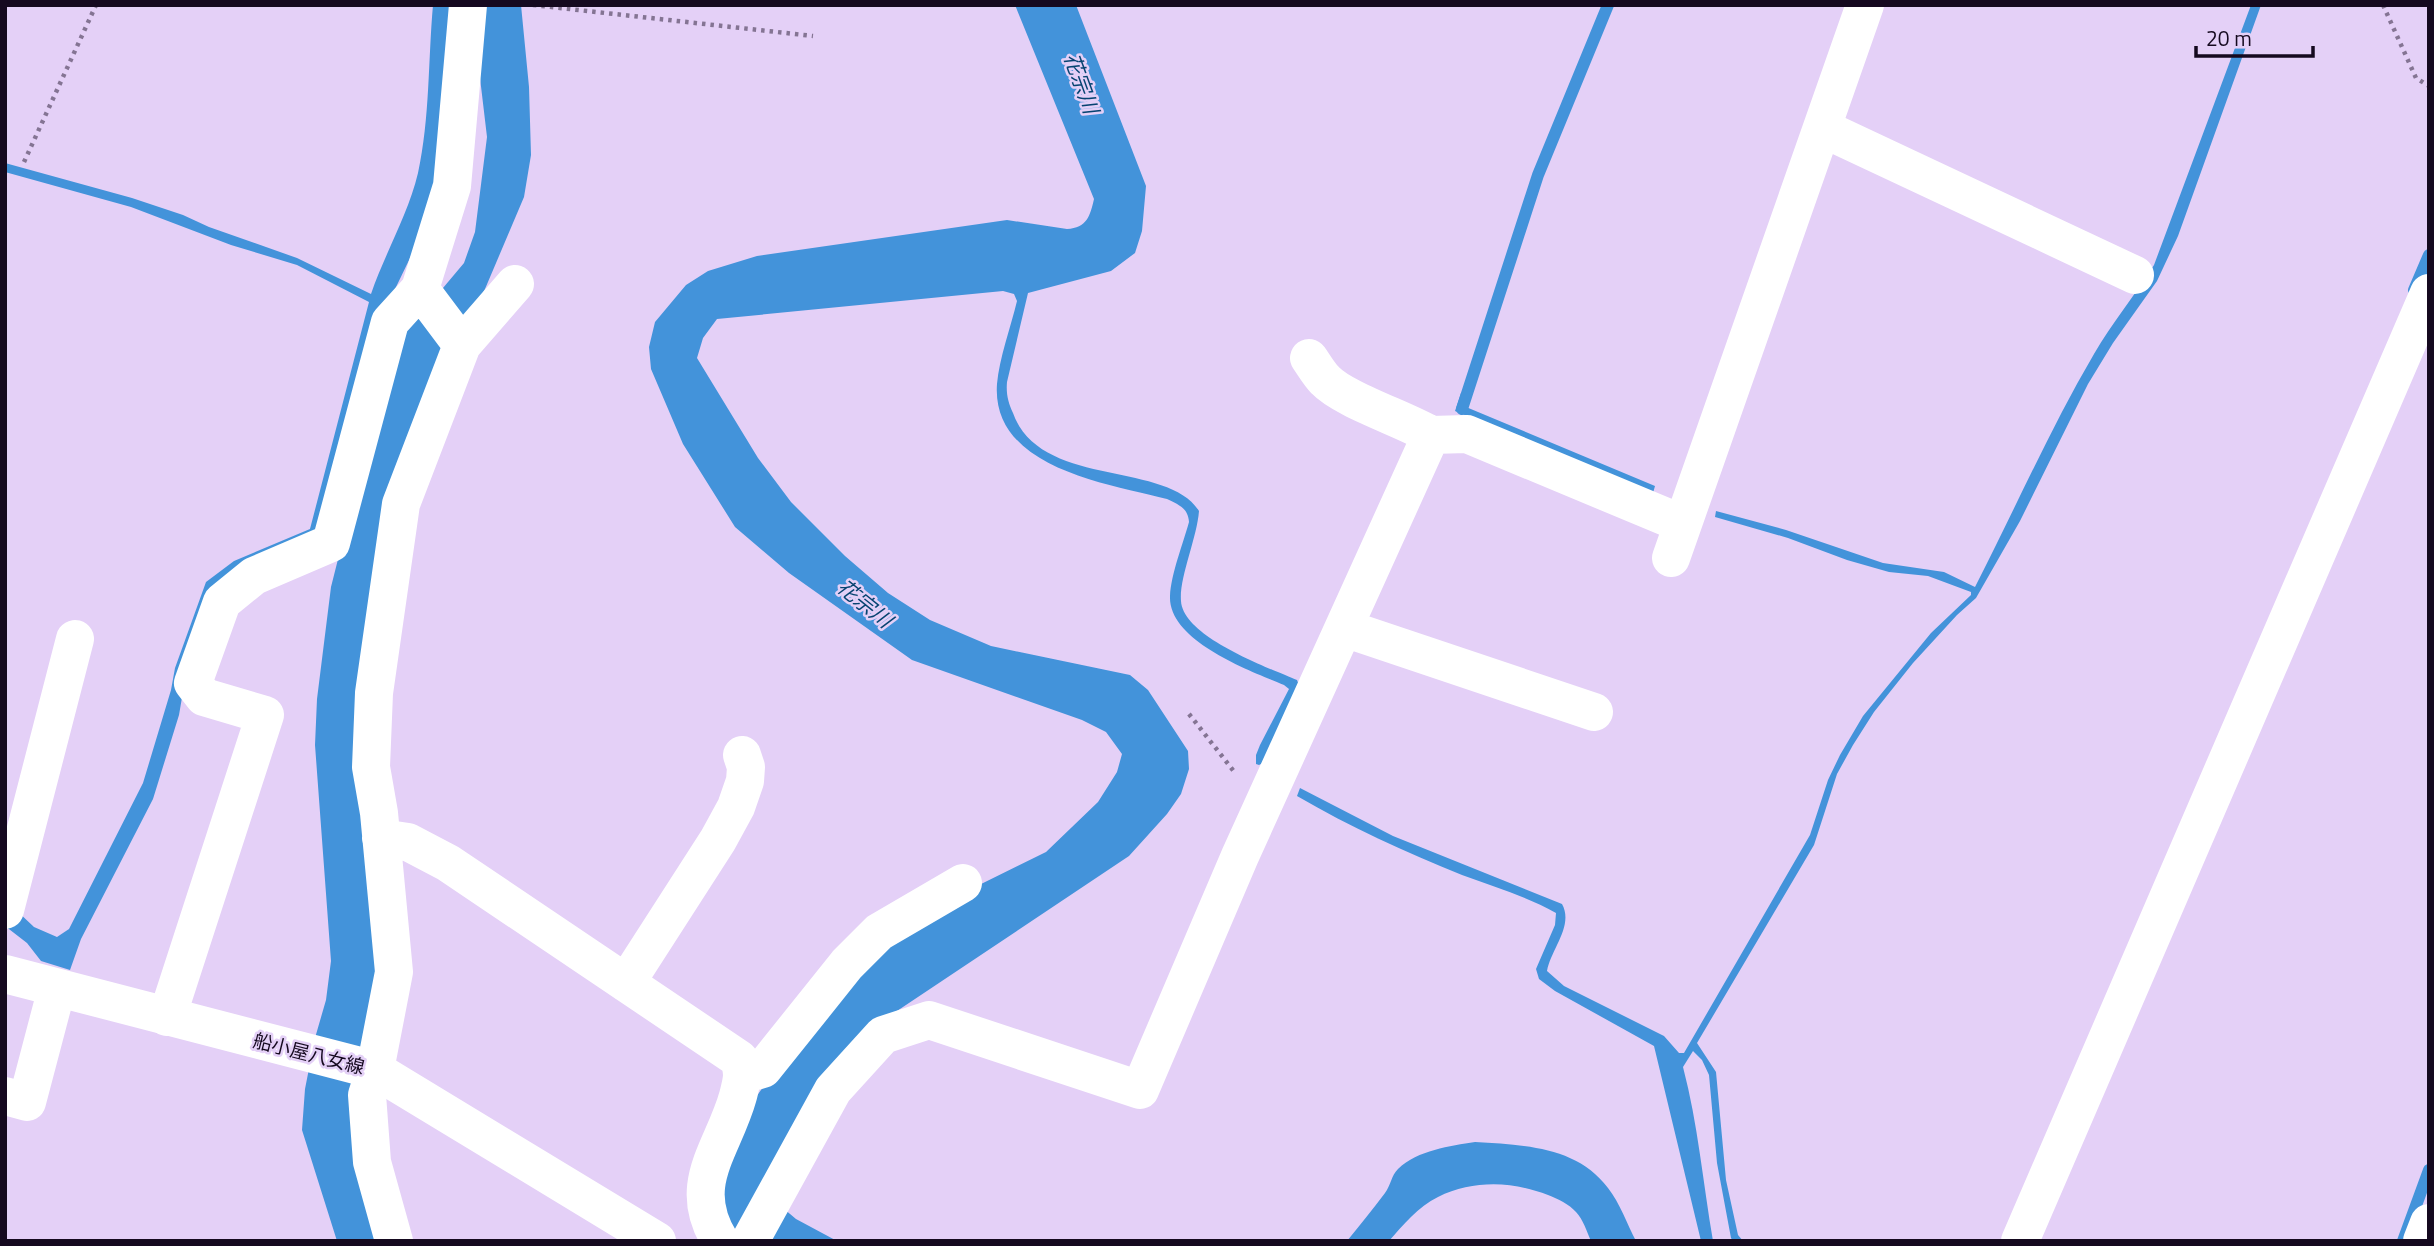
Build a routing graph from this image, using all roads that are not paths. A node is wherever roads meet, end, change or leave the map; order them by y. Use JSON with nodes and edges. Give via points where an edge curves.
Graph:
{"nodes":[{"id":1,"x":468,"y":5,"type":"edge"},
{"id":2,"x":1865,"y":5,"type":"edge"},
{"id":3,"x":1822,"y":128,"type":"junction"},
{"id":4,"x":2135,"y":275,"type":"dead end"},
{"id":5,"x":515,"y":284,"type":"dead end"},
{"id":6,"x":422,"y":293,"type":"junction"},
{"id":7,"x":2429,"y":293,"type":"edge"},
{"id":8,"x":460,"y":343,"type":"junction"},
{"id":9,"x":1309,"y":358,"type":"dead end"},
{"id":10,"x":1431,"y":435,"type":"junction"},
{"id":11,"x":1344,"y":628,"type":"junction"},
{"id":12,"x":75,"y":639,"type":"dead end"},
{"id":13,"x":1594,"y":712,"type":"dead end"},
{"id":14,"x":742,"y":755,"type":"dead end"},
{"id":15,"x":381,"y":838,"type":"junction"},
{"id":16,"x":963,"y":883,"type":"dead end"},
{"id":17,"x":6,"y":906,"type":"edge"},
{"id":18,"x":5,"y":974,"type":"edge"},
{"id":19,"x":626,"y":983,"type":"junction"},
{"id":20,"x":57,"y":988,"type":"junction"},
{"id":21,"x":167,"y":1017,"type":"junction"},
{"id":22,"x":371,"y":1069,"type":"junction"},
{"id":23,"x":744,"y":1074,"type":"junction"},
{"id":24,"x":5,"y":1096,"type":"edge"},
{"id":25,"x":2429,"y":1223,"type":"edge"},
{"id":26,"x":394,"y":1241,"type":"edge"},
{"id":27,"x":657,"y":1241,"type":"edge"},
{"id":28,"x":720,"y":1241,"type":"edge"},
{"id":29,"x":750,"y":1241,"type":"edge"},
{"id":30,"x":2020,"y":1241,"type":"edge"},
{"id":31,"x":2422,"y":1241,"type":"edge"}],
"edges":[{"from":1,"to":6,"type":"street","via":[[452,186]]},
{"from":2,"to":3,"type":"street"},
{"from":3,"to":4,"type":"street"},
{"from":3,"to":10,"type":"street","via":[[1677,541],[1467,434]]},
{"from":5,"to":8,"type":"street"},
{"from":6,"to":8,"type":"street"},
{"from":6,"to":21,"type":"street","via":[[390,322],[331,543],[254,576],[222,602],[193,683],[204,697],[265,715]]},
{"from":7,"to":30,"type":"street"},
{"from":8,"to":15,"type":"street","via":[[401,504],[374,693],[371,767]]},
{"from":9,"to":10,"type":"street","via":[[1326,382]]},
{"from":10,"to":11,"type":"street"},
{"from":11,"to":13,"type":"street"},
{"from":11,"to":29,"type":"street","via":[[1140,1090],[929,1020],[883,1035],[833,1090]]},
{"from":12,"to":17,"type":"street"},
{"from":14,"to":19,"type":"street","via":[[745,781],[736,807]]},
{"from":15,"to":19,"type":"street","via":[[408,842],[448,863]]},
{"from":15,"to":22,"type":"street","via":[[394,972]]},
{"from":16,"to":23,"type":"street","via":[[879,932],[847,964],[763,1069]]},
{"from":18,"to":20,"type":"street","name":"船小屋八女線"},
{"from":19,"to":23,"type":"street","via":[[739,1059]]},
{"from":20,"to":21,"type":"street","name":"船小屋八女線"},
{"from":20,"to":24,"type":"street","via":[[27,1102]]},
{"from":21,"to":22,"type":"street","name":"船小屋八女線"},
{"from":22,"to":26,"type":"street","via":[[367,1095],[372,1162]]},
{"from":22,"to":27,"type":"street","name":"船小屋八女線"},
{"from":23,"to":28,"type":"street","via":[[708,1168],[705,1198],[710,1224]]},
{"from":25,"to":31,"type":"street"}]}
